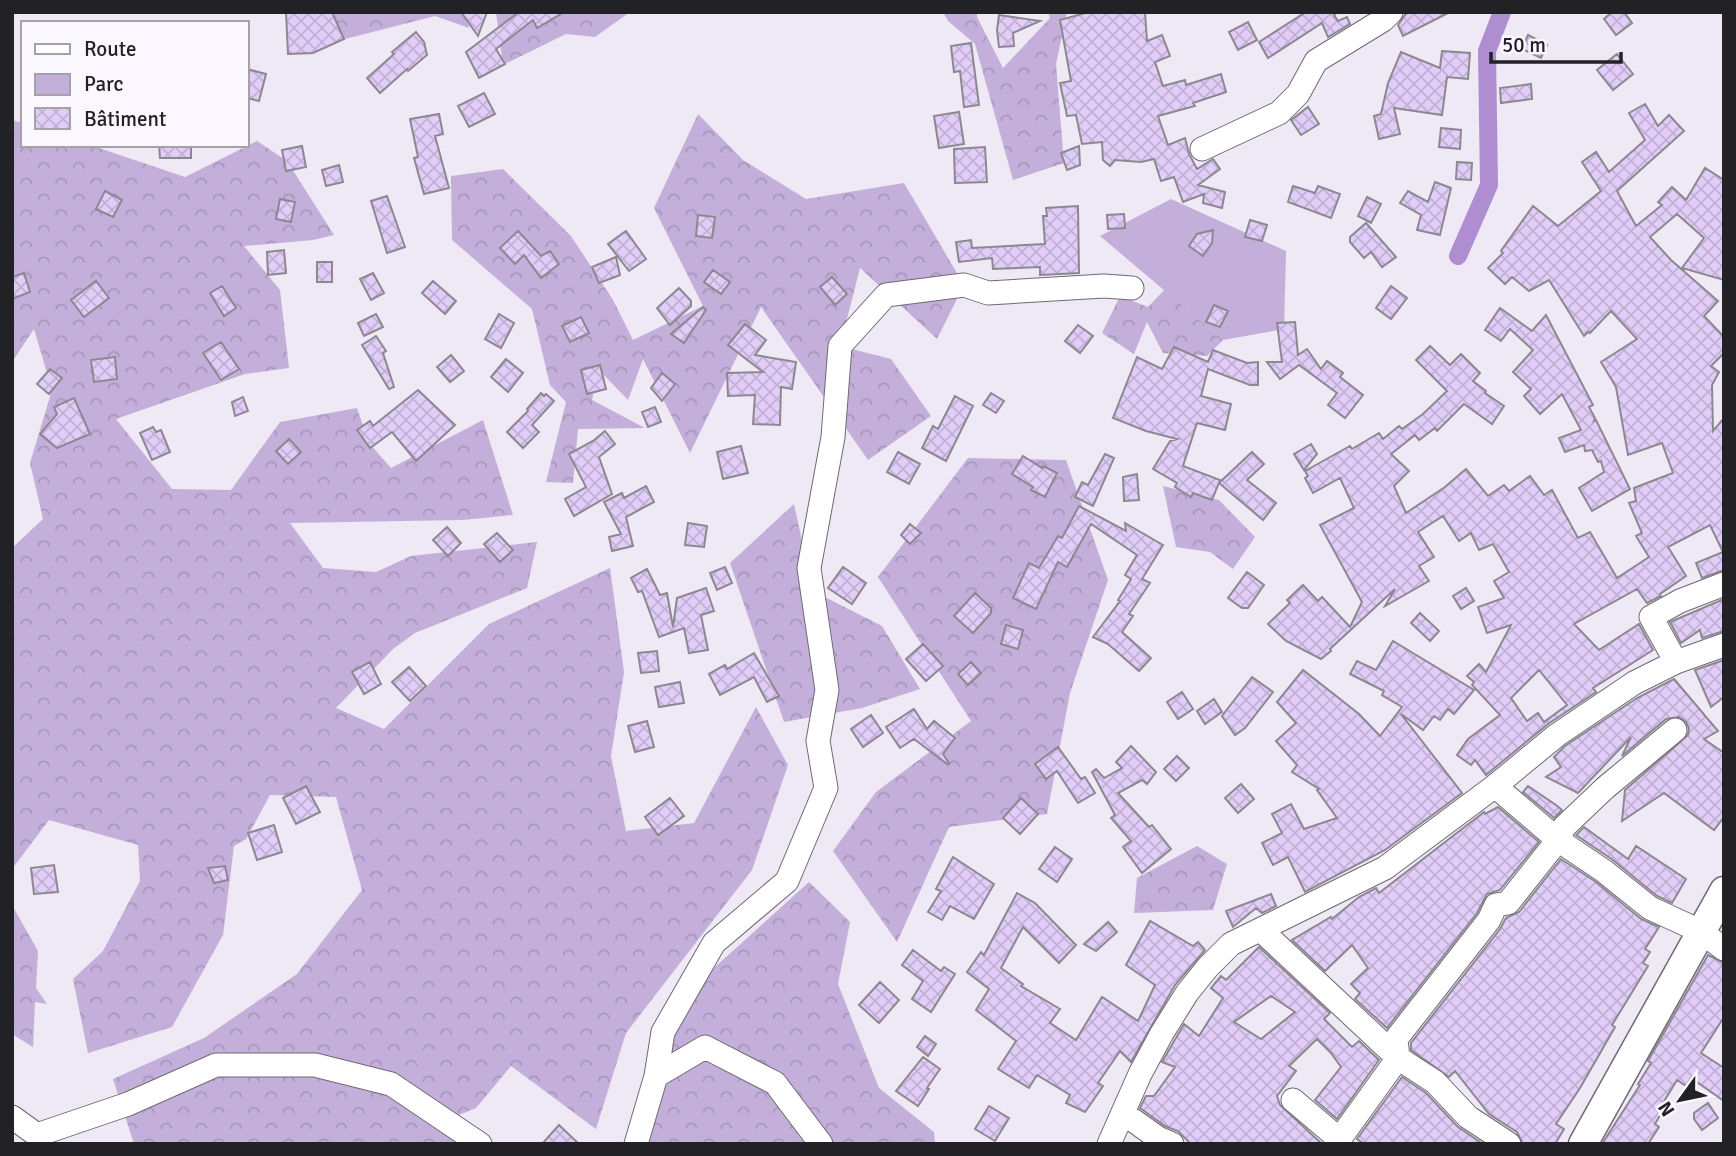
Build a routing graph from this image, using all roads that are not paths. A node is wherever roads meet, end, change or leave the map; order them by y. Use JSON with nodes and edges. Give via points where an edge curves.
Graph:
{"nodes":[{"id":1,"x":1391,"y":12,"type":"edge"},
{"id":2,"x":1202,"y":149,"type":"dead end"},
{"id":3,"x":1132,"y":288,"type":"dead end"},
{"id":4,"x":1724,"y":584,"type":"edge"},
{"id":5,"x":1724,"y":645,"type":"edge"},
{"id":6,"x":1676,"y":662,"type":"junction"},
{"id":7,"x":1675,"y":730,"type":"dead end"},
{"id":8,"x":1495,"y":786,"type":"junction"},
{"id":9,"x":1558,"y":840,"type":"junction"},
{"id":10,"x":1724,"y":891,"type":"edge"},
{"id":11,"x":1262,"y":931,"type":"junction"},
{"id":12,"x":1700,"y":932,"type":"junction"},
{"id":13,"x":1724,"y":949,"type":"edge"},
{"id":14,"x":1398,"y":1058,"type":"junction"},
{"id":15,"x":656,"y":1076,"type":"junction"},
{"id":16,"x":1293,"y":1100,"type":"dead end"},
{"id":17,"x":1123,"y":1113,"type":"junction"},
{"id":18,"x":12,"y":1117,"type":"edge"},
{"id":19,"x":1345,"y":1139,"type":"edge"},
{"id":20,"x":1114,"y":1141,"type":"edge"},
{"id":21,"x":480,"y":1144,"type":"edge"},
{"id":22,"x":636,"y":1144,"type":"edge"},
{"id":23,"x":821,"y":1144,"type":"edge"},
{"id":24,"x":1172,"y":1144,"type":"edge"},
{"id":25,"x":1509,"y":1144,"type":"edge"},
{"id":26,"x":1583,"y":1144,"type":"edge"}],
"edges":[{"from":1,"to":2,"type":"street","via":[[1316,61],[1298,94],[1279,113]]},
{"from":3,"to":15,"type":"street","via":[[988,293],[964,285],[886,295],[840,346],[832,437],[809,568],[827,690],[818,741],[826,788],[788,881],[714,943],[663,1032]]},
{"from":4,"to":6,"type":"street","via":[[1650,617]]},
{"from":5,"to":6,"type":"street"},
{"from":6,"to":8,"type":"street","via":[[1634,682]]},
{"from":7,"to":9,"type":"street","via":[[1572,819]]},
{"from":8,"to":9,"type":"street"},
{"from":8,"to":11,"type":"street","via":[[1385,868]]},
{"from":9,"to":12,"type":"street","via":[[1650,908]]},
{"from":9,"to":14,"type":"street","via":[[1508,903],[1496,905],[1396,1040]]},
{"from":10,"to":12,"type":"main road"},
{"from":11,"to":14,"type":"street"},
{"from":11,"to":17,"type":"street","via":[[1231,944],[1187,993]]},
{"from":12,"to":13,"type":"street"},
{"from":12,"to":26,"type":"main road"},
{"from":14,"to":19,"type":"street"},
{"from":14,"to":25,"type":"street","via":[[1435,1082],[1468,1117]]},
{"from":15,"to":22,"type":"street"},
{"from":15,"to":23,"type":"street","via":[[705,1047],[775,1083]]},
{"from":16,"to":19,"type":"street"},
{"from":17,"to":20,"type":"street"},
{"from":17,"to":24,"type":"street"},
{"from":18,"to":21,"type":"street","via":[[37,1135],[128,1104],[216,1065],[315,1065],[391,1084]]}]}
